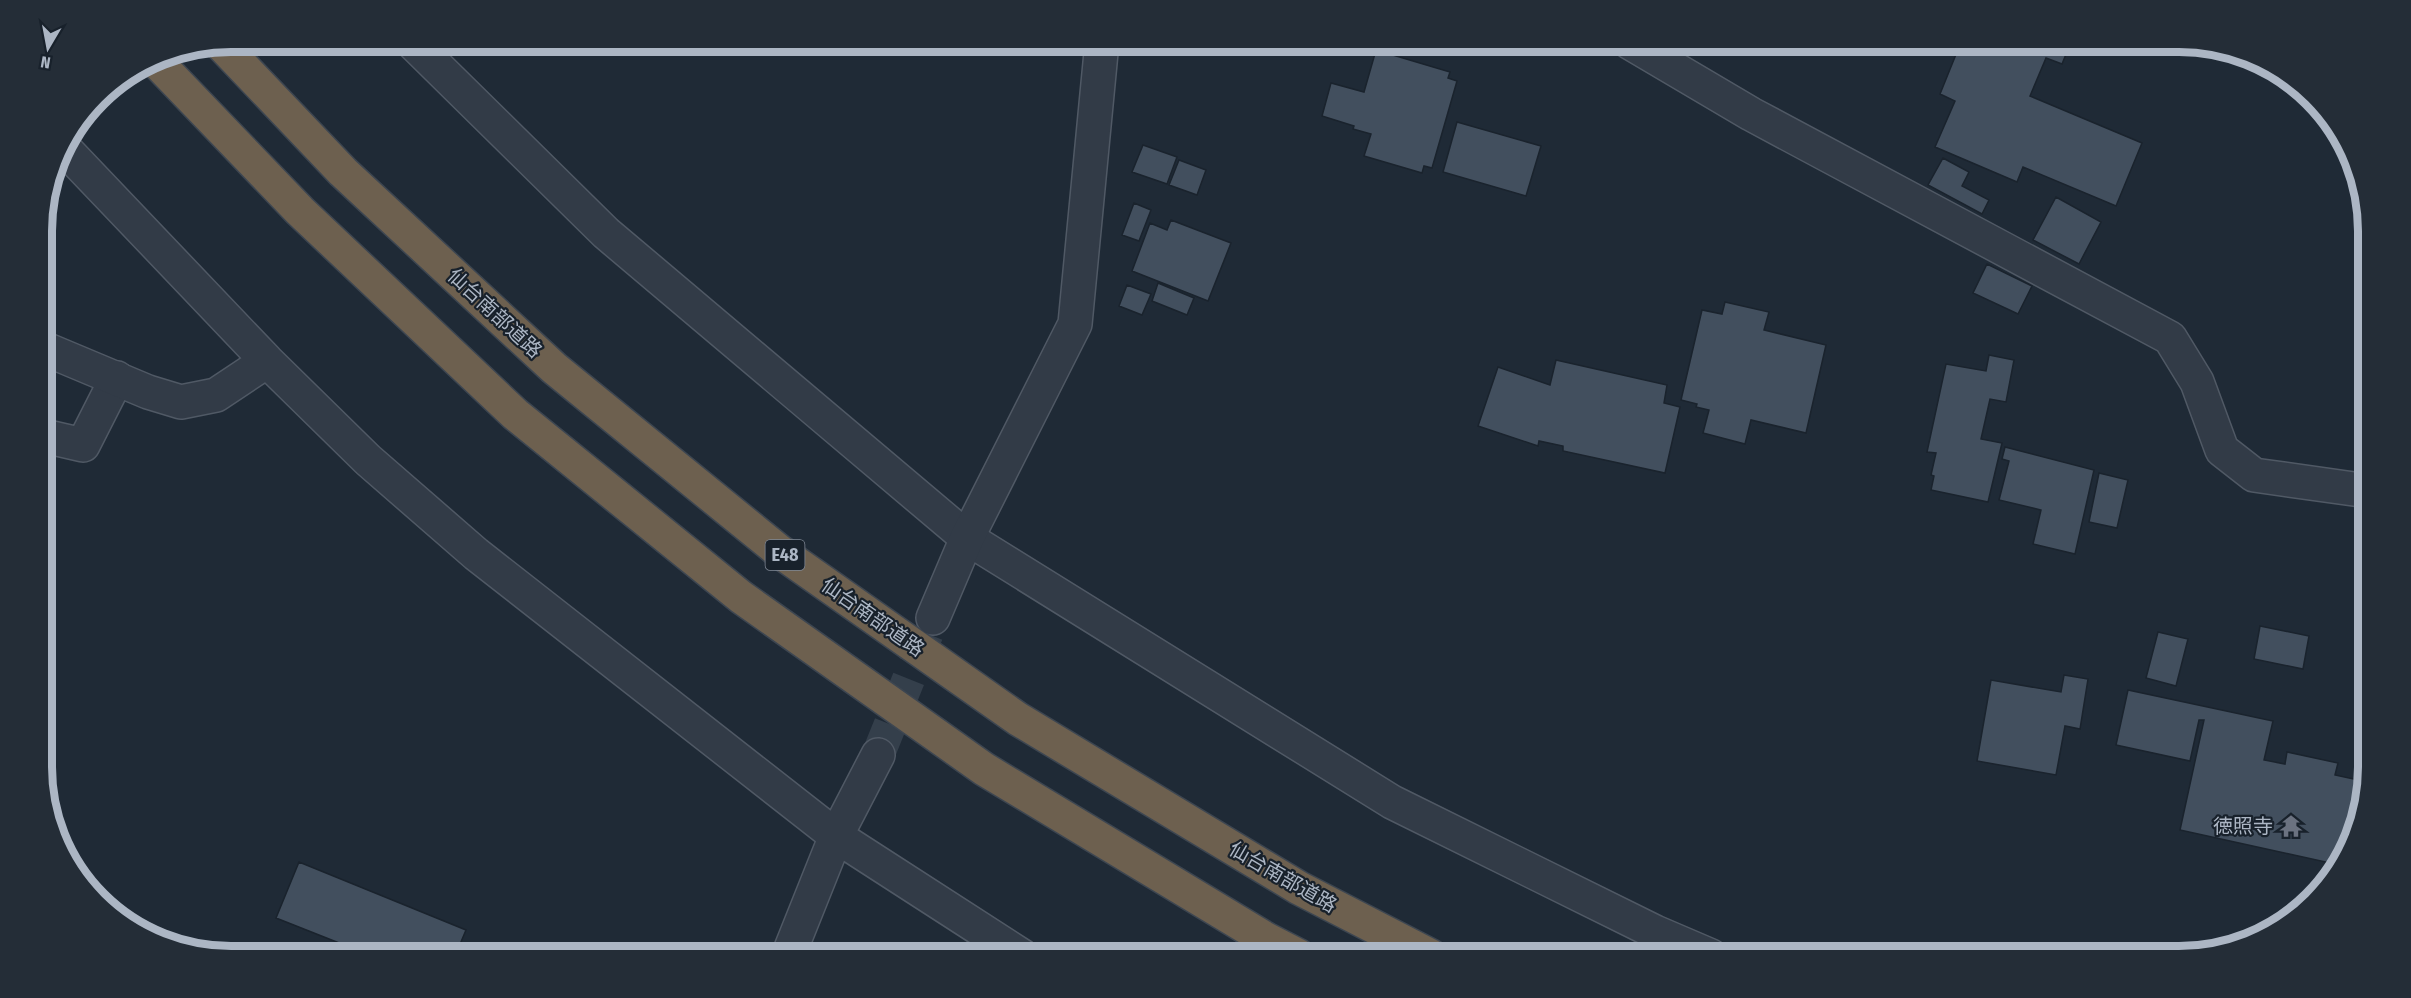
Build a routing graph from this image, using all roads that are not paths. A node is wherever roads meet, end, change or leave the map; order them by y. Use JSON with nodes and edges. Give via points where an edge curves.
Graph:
{"nodes":[{"id":1,"x":229,"y":52,"type":"edge"},
{"id":2,"x":422,"y":52,"type":"edge"},
{"id":3,"x":1101,"y":52,"type":"edge"},
{"id":4,"x":1646,"y":52,"type":"edge"},
{"id":5,"x":161,"y":67,"type":"edge"},
{"id":6,"x":70,"y":154,"type":"edge"},
{"id":7,"x":53,"y":352,"type":"edge"},
{"id":8,"x":267,"y":361,"type":"junction"},
{"id":9,"x":117,"y":378,"type":"junction"},
{"id":10,"x":53,"y":438,"type":"edge"},
{"id":11,"x":2358,"y":490,"type":"edge"},
{"id":12,"x":967,"y":538,"type":"junction"},
{"id":13,"x":933,"y":618,"type":"tunnel mouth"},
{"id":14,"x":878,"y":755,"type":"tunnel mouth"},
{"id":15,"x":836,"y":837,"type":"junction"},
{"id":16,"x":1279,"y":945,"type":"edge"},
{"id":17,"x":1410,"y":945,"type":"edge"},
{"id":18,"x":1685,"y":945,"type":"edge"},
{"id":19,"x":792,"y":946,"type":"edge"},
{"id":20,"x":1006,"y":946,"type":"edge"}],
"edges":[{"from":1,"to":17,"type":"highway","name":"仙台南部道路","number":"E48","via":[[343,172],[554,368],[779,550],[1018,719],[1299,888]]},
{"from":2,"to":12,"type":"street","via":[[606,233]]},
{"from":3,"to":12,"type":"street","via":[[1075,324]]},
{"from":4,"to":11,"type":"street","via":[[1751,114],[2170,338],[2198,382],[2222,450],[2254,475]]},
{"from":5,"to":16,"type":"highway","via":[[300,212],[515,414],[741,597],[984,769]]},
{"from":6,"to":8,"type":"street"},
{"from":7,"to":9,"type":"street"},
{"from":8,"to":9,"type":"street","via":[[216,394],[181,402]]},
{"from":8,"to":15,"type":"street","via":[[368,460],[476,554]]},
{"from":9,"to":10,"type":"street","via":[[83,445]]},
{"from":12,"to":13,"type":"street"},
{"from":12,"to":18,"type":"street","via":[[1392,802]]},
{"from":14,"to":15,"type":"street"},
{"from":15,"to":19,"type":"street"},
{"from":15,"to":20,"type":"street"}]}
